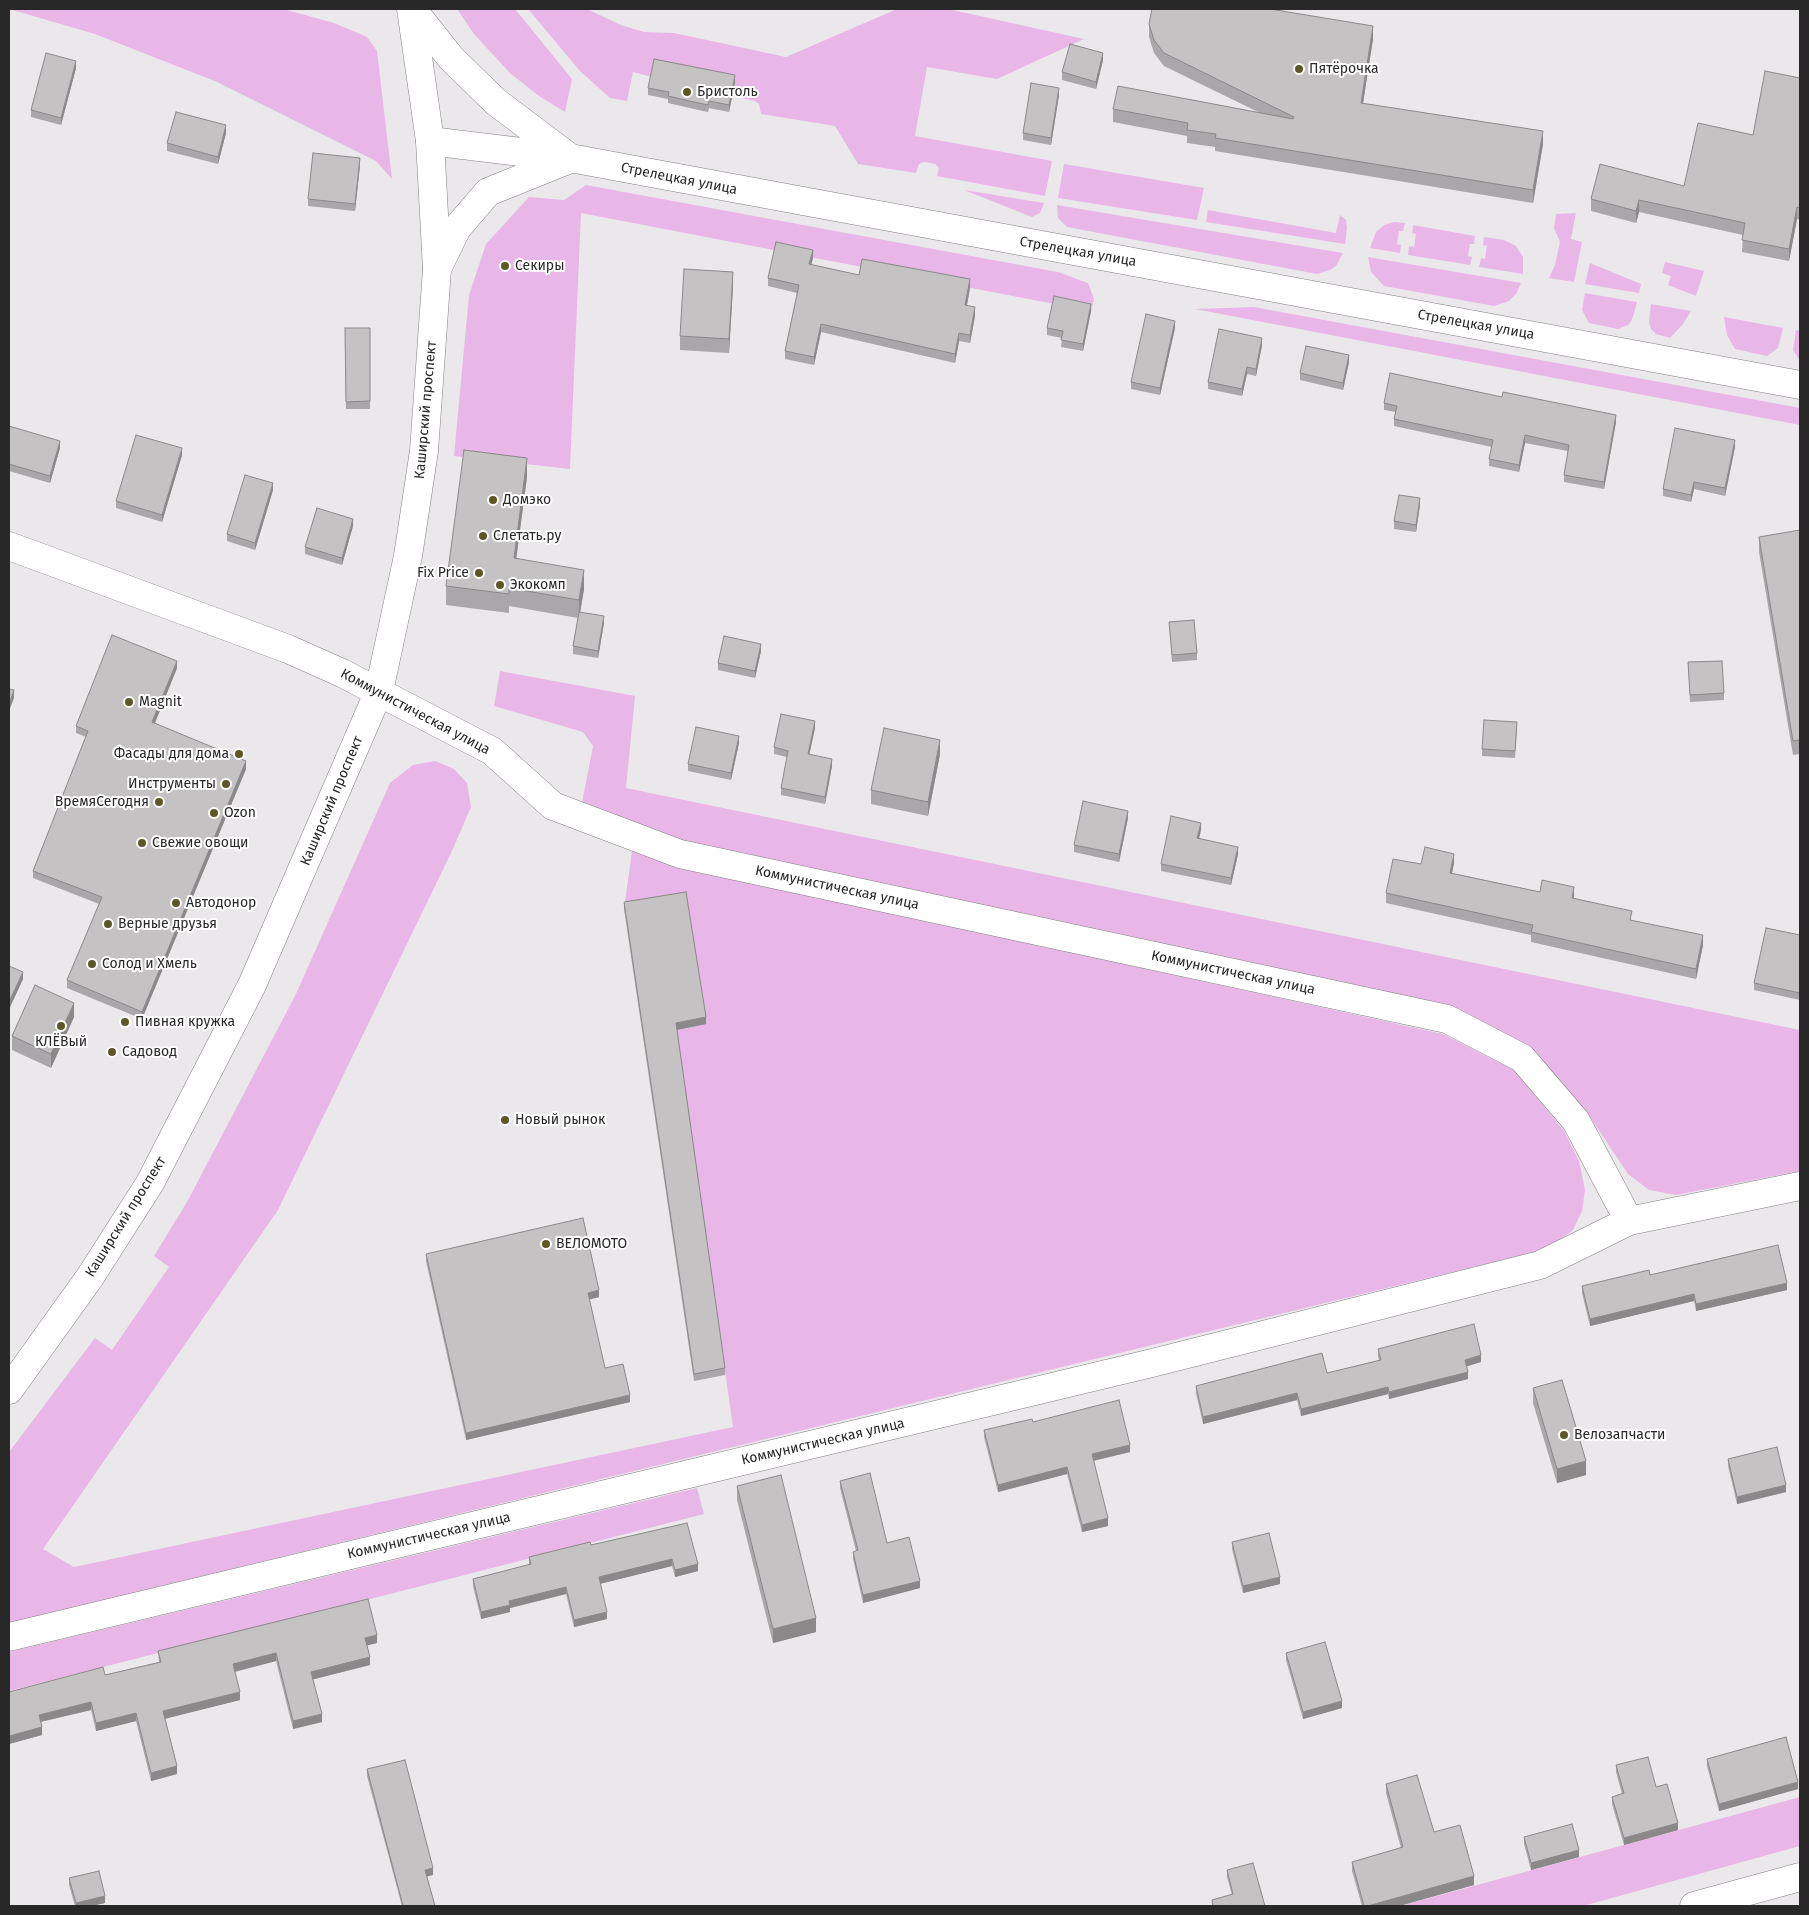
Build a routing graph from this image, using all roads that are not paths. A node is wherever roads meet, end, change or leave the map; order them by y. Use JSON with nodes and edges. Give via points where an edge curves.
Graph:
{"nodes":[{"id":1,"x":412,"y":9,"type":"edge"},
{"id":2,"x":430,"y":141,"type":"junction"},
{"id":3,"x":570,"y":158,"type":"junction"},
{"id":4,"x":437,"y":269,"type":"junction"},
{"id":5,"x":1800,"y":386,"type":"edge"},
{"id":6,"x":9,"y":546,"type":"edge"},
{"id":7,"x":379,"y":692,"type":"junction"},
{"id":8,"x":1800,"y":1186,"type":"edge"},
{"id":9,"x":1629,"y":1221,"type":"junction"},
{"id":10,"x":9,"y":1390,"type":"edge"},
{"id":11,"x":9,"y":1637,"type":"edge"},
{"id":12,"x":1800,"y":1877,"type":"edge"},
{"id":13,"x":1694,"y":1906,"type":"edge"}],
"edges":[{"from":1,"to":2,"type":"street","name":"Каширский проспект"},
{"from":1,"to":3,"type":"street","name":"Стрелецкая улица","via":[[451,58],[496,102]]},
{"from":2,"to":3,"type":"street"},
{"from":2,"to":4,"type":"street","name":"Каширский проспект"},
{"from":3,"to":4,"type":"street","via":[[488,192],[457,228]]},
{"from":3,"to":5,"type":"street","name":"Стрелецкая улица"},
{"from":4,"to":7,"type":"street","name":"Каширский проспект","via":[[424,451],[408,556]]},
{"from":6,"to":7,"type":"street","name":"Коммунистическая улица","via":[[288,649]]},
{"from":7,"to":9,"type":"street","name":"Коммунистическая улица","via":[[492,751],[553,806],[680,854],[1447,1019],[1522,1058],[1576,1121]]},
{"from":7,"to":10,"type":"street","name":"Каширский проспект","via":[[252,986],[150,1183],[90,1277]]},
{"from":8,"to":9,"type":"street","name":"Коммунистическая улица"},
{"from":9,"to":11,"type":"street","name":"Коммунистическая улица","via":[[1540,1265],[1152,1363]]},
{"from":12,"to":13,"type":"street"}]}
